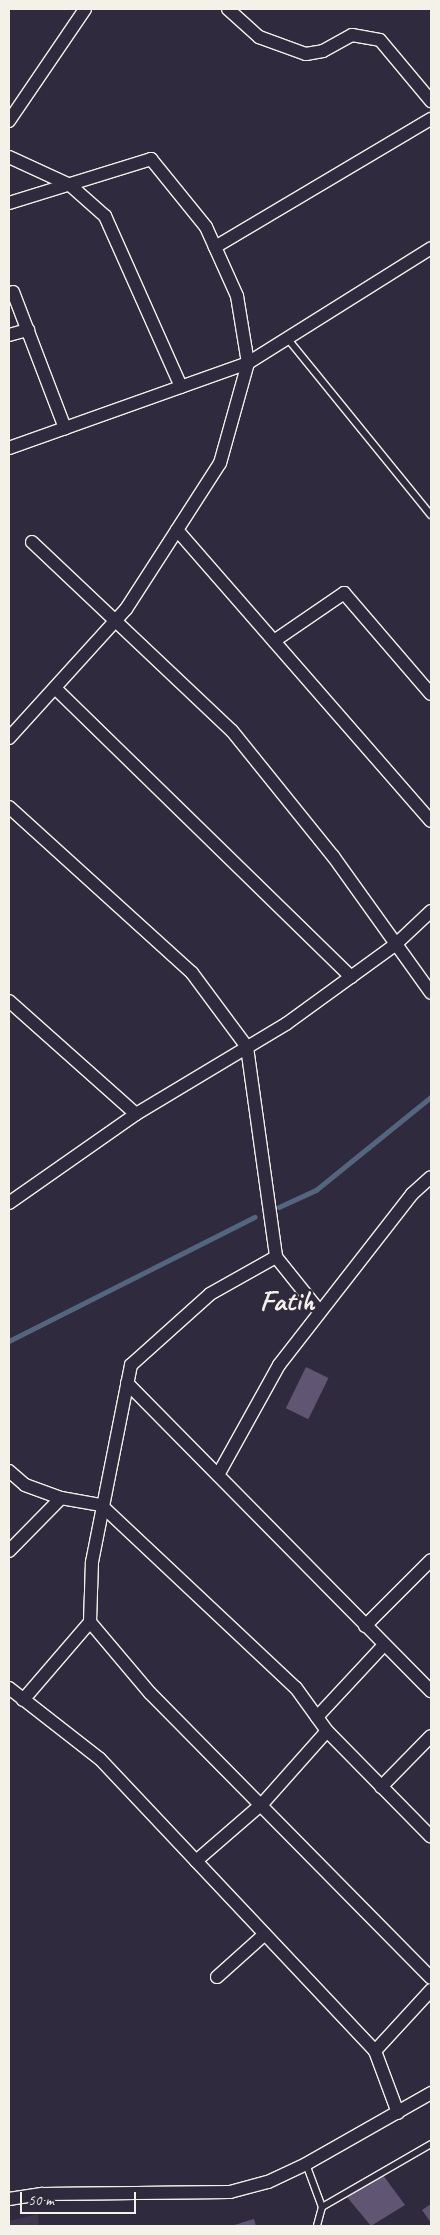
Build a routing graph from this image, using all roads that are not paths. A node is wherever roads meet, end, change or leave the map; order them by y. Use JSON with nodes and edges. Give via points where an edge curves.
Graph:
{"nodes":[{"id":1,"x":85,"y":9,"type":"edge"},
{"id":2,"x":228,"y":9,"type":"edge"},
{"id":3,"x":431,"y":101,"type":"edge"},
{"id":4,"x":431,"y":119,"type":"edge"},
{"id":5,"x":9,"y":121,"type":"edge"},
{"id":6,"x":9,"y":157,"type":"edge"},
{"id":7,"x":70,"y":185,"type":"junction"},
{"id":8,"x":9,"y":203,"type":"edge"},
{"id":9,"x":215,"y":247,"type":"junction"},
{"id":10,"x":431,"y":248,"type":"edge"},
{"id":11,"x":13,"y":292,"type":"dead end"},
{"id":12,"x":28,"y":330,"type":"junction"},
{"id":13,"x":9,"y":335,"type":"edge"},
{"id":14,"x":287,"y":338,"type":"junction"},
{"id":15,"x":248,"y":363,"type":"junction"},
{"id":16,"x":181,"y":387,"type":"junction"},
{"id":17,"x":65,"y":428,"type":"junction"},
{"id":18,"x":9,"y":448,"type":"edge"},
{"id":19,"x":431,"y":515,"type":"edge"},
{"id":20,"x":177,"y":530,"type":"junction"},
{"id":21,"x":32,"y":542,"type":"dead end"},
{"id":22,"x":117,"y":620,"type":"junction"},
{"id":23,"x":274,"y":641,"type":"junction"},
{"id":24,"x":55,"y":688,"type":"junction"},
{"id":25,"x":431,"y":694,"type":"edge"},
{"id":26,"x":9,"y":738,"type":"edge"},
{"id":27,"x":9,"y":807,"type":"edge"},
{"id":28,"x":431,"y":821,"type":"edge"},
{"id":29,"x":431,"y":911,"type":"edge"},
{"id":30,"x":396,"y":944,"type":"junction"},
{"id":31,"x":351,"y":977,"type":"junction"},
{"id":32,"x":431,"y":994,"type":"edge"},
{"id":33,"x":9,"y":1001,"type":"edge"},
{"id":34,"x":247,"y":1047,"type":"junction"},
{"id":35,"x":136,"y":1114,"type":"junction"},
{"id":36,"x":431,"y":1176,"type":"edge"},
{"id":37,"x":9,"y":1203,"type":"edge"},
{"id":38,"x":276,"y":1257,"type":"junction"},
{"id":39,"x":320,"y":1312,"type":"junction"},
{"id":40,"x":127,"y":1382,"type":"junction"},
{"id":41,"x":9,"y":1471,"type":"edge"},
{"id":42,"x":218,"y":1475,"type":"junction"},
{"id":43,"x":62,"y":1498,"type":"junction"},
{"id":44,"x":101,"y":1505,"type":"junction"},
{"id":45,"x":9,"y":1550,"type":"edge"},
{"id":46,"x":431,"y":1560,"type":"edge"},
{"id":47,"x":90,"y":1622,"type":"junction"},
{"id":48,"x":365,"y":1626,"type":"junction"},
{"id":49,"x":384,"y":1645,"type":"junction"},
{"id":50,"x":9,"y":1688,"type":"edge"},
{"id":51,"x":431,"y":1691,"type":"edge"},
{"id":52,"x":23,"y":1700,"type":"junction"},
{"id":53,"x":317,"y":1717,"type":"junction"},
{"id":54,"x":327,"y":1731,"type":"junction"},
{"id":55,"x":431,"y":1736,"type":"edge"},
{"id":56,"x":381,"y":1787,"type":"junction"},
{"id":57,"x":263,"y":1803,"type":"junction"},
{"id":58,"x":431,"y":1837,"type":"edge"},
{"id":59,"x":196,"y":1861,"type":"junction"},
{"id":60,"x":265,"y":1934,"type":"junction"},
{"id":61,"x":217,"y":1977,"type":"dead end"},
{"id":62,"x":431,"y":1978,"type":"edge"},
{"id":63,"x":431,"y":1990,"type":"edge"},
{"id":64,"x":375,"y":2051,"type":"junction"},
{"id":65,"x":431,"y":2093,"type":"edge"},
{"id":66,"x":398,"y":2113,"type":"junction"},
{"id":67,"x":431,"y":2144,"type":"edge"},
{"id":68,"x":306,"y":2164,"type":"junction"},
{"id":69,"x":9,"y":2200,"type":"edge"},
{"id":70,"x":322,"y":2207,"type":"junction"},
{"id":71,"x":317,"y":2226,"type":"edge"}],
"edges":[{"from":1,"to":5,"type":"street"},
{"from":2,"to":3,"type":"street","via":[[259,37],[306,54],[323,51],[352,35],[380,40]]},
{"from":4,"to":9,"type":"street"},
{"from":6,"to":7,"type":"street"},
{"from":7,"to":8,"type":"street"},
{"from":7,"to":9,"type":"street","via":[[151,159],[206,227]]},
{"from":7,"to":16,"type":"street","via":[[105,216]]},
{"from":9,"to":15,"type":"street","via":[[237,296]]},
{"from":10,"to":14,"type":"street"},
{"from":11,"to":12,"type":"street"},
{"from":12,"to":13,"type":"street"},
{"from":12,"to":17,"type":"street"},
{"from":14,"to":15,"type":"street"},
{"from":14,"to":19,"type":"lane"},
{"from":15,"to":16,"type":"street"},
{"from":15,"to":20,"type":"street","via":[[220,463]]},
{"from":16,"to":17,"type":"street"},
{"from":17,"to":18,"type":"street"},
{"from":20,"to":22,"type":"street"},
{"from":20,"to":23,"type":"street"},
{"from":21,"to":22,"type":"street"},
{"from":22,"to":24,"type":"street"},
{"from":22,"to":30,"type":"street","via":[[232,731],[333,856]]},
{"from":23,"to":25,"type":"street","via":[[344,593]]},
{"from":23,"to":28,"type":"street"},
{"from":24,"to":26,"type":"street"},
{"from":24,"to":31,"type":"street"},
{"from":27,"to":34,"type":"street","via":[[192,973]]},
{"from":29,"to":30,"type":"street"},
{"from":30,"to":31,"type":"street"},
{"from":30,"to":32,"type":"street"},
{"from":31,"to":34,"type":"street"},
{"from":33,"to":35,"type":"street"},
{"from":34,"to":35,"type":"street"},
{"from":34,"to":38,"type":"street"},
{"from":35,"to":37,"type":"street"},
{"from":36,"to":39,"type":"street","via":[[412,1194]]},
{"from":38,"to":39,"type":"street"},
{"from":38,"to":40,"type":"street","via":[[210,1294],[131,1365]]},
{"from":39,"to":42,"type":"street","via":[[279,1364]]},
{"from":40,"to":42,"type":"street"},
{"from":40,"to":44,"type":"street"},
{"from":41,"to":43,"type":"street","via":[[26,1485]]},
{"from":42,"to":48,"type":"street"},
{"from":43,"to":44,"type":"street"},
{"from":43,"to":45,"type":"street"},
{"from":44,"to":47,"type":"street","via":[[92,1562]]},
{"from":44,"to":53,"type":"street","via":[[296,1688]]},
{"from":46,"to":48,"type":"street"},
{"from":47,"to":52,"type":"street"},
{"from":47,"to":57,"type":"street","via":[[150,1693]]},
{"from":48,"to":49,"type":"street"},
{"from":49,"to":51,"type":"street"},
{"from":49,"to":53,"type":"street"},
{"from":50,"to":52,"type":"street"},
{"from":52,"to":59,"type":"street","via":[[100,1760]]},
{"from":53,"to":54,"type":"street"},
{"from":54,"to":56,"type":"street"},
{"from":54,"to":57,"type":"street"},
{"from":55,"to":56,"type":"street"},
{"from":56,"to":58,"type":"street"},
{"from":57,"to":59,"type":"street"},
{"from":57,"to":62,"type":"street"},
{"from":59,"to":60,"type":"street"},
{"from":60,"to":61,"type":"street"},
{"from":60,"to":64,"type":"street"},
{"from":63,"to":64,"type":"street"},
{"from":64,"to":66,"type":"street"},
{"from":65,"to":66,"type":"street"},
{"from":66,"to":68,"type":"street"},
{"from":67,"to":70,"type":"lane"},
{"from":68,"to":69,"type":"street","via":[[268,2182],[230,2192],[42,2194]]},
{"from":68,"to":70,"type":"lane"},
{"from":70,"to":71,"type":"lane"}]}
